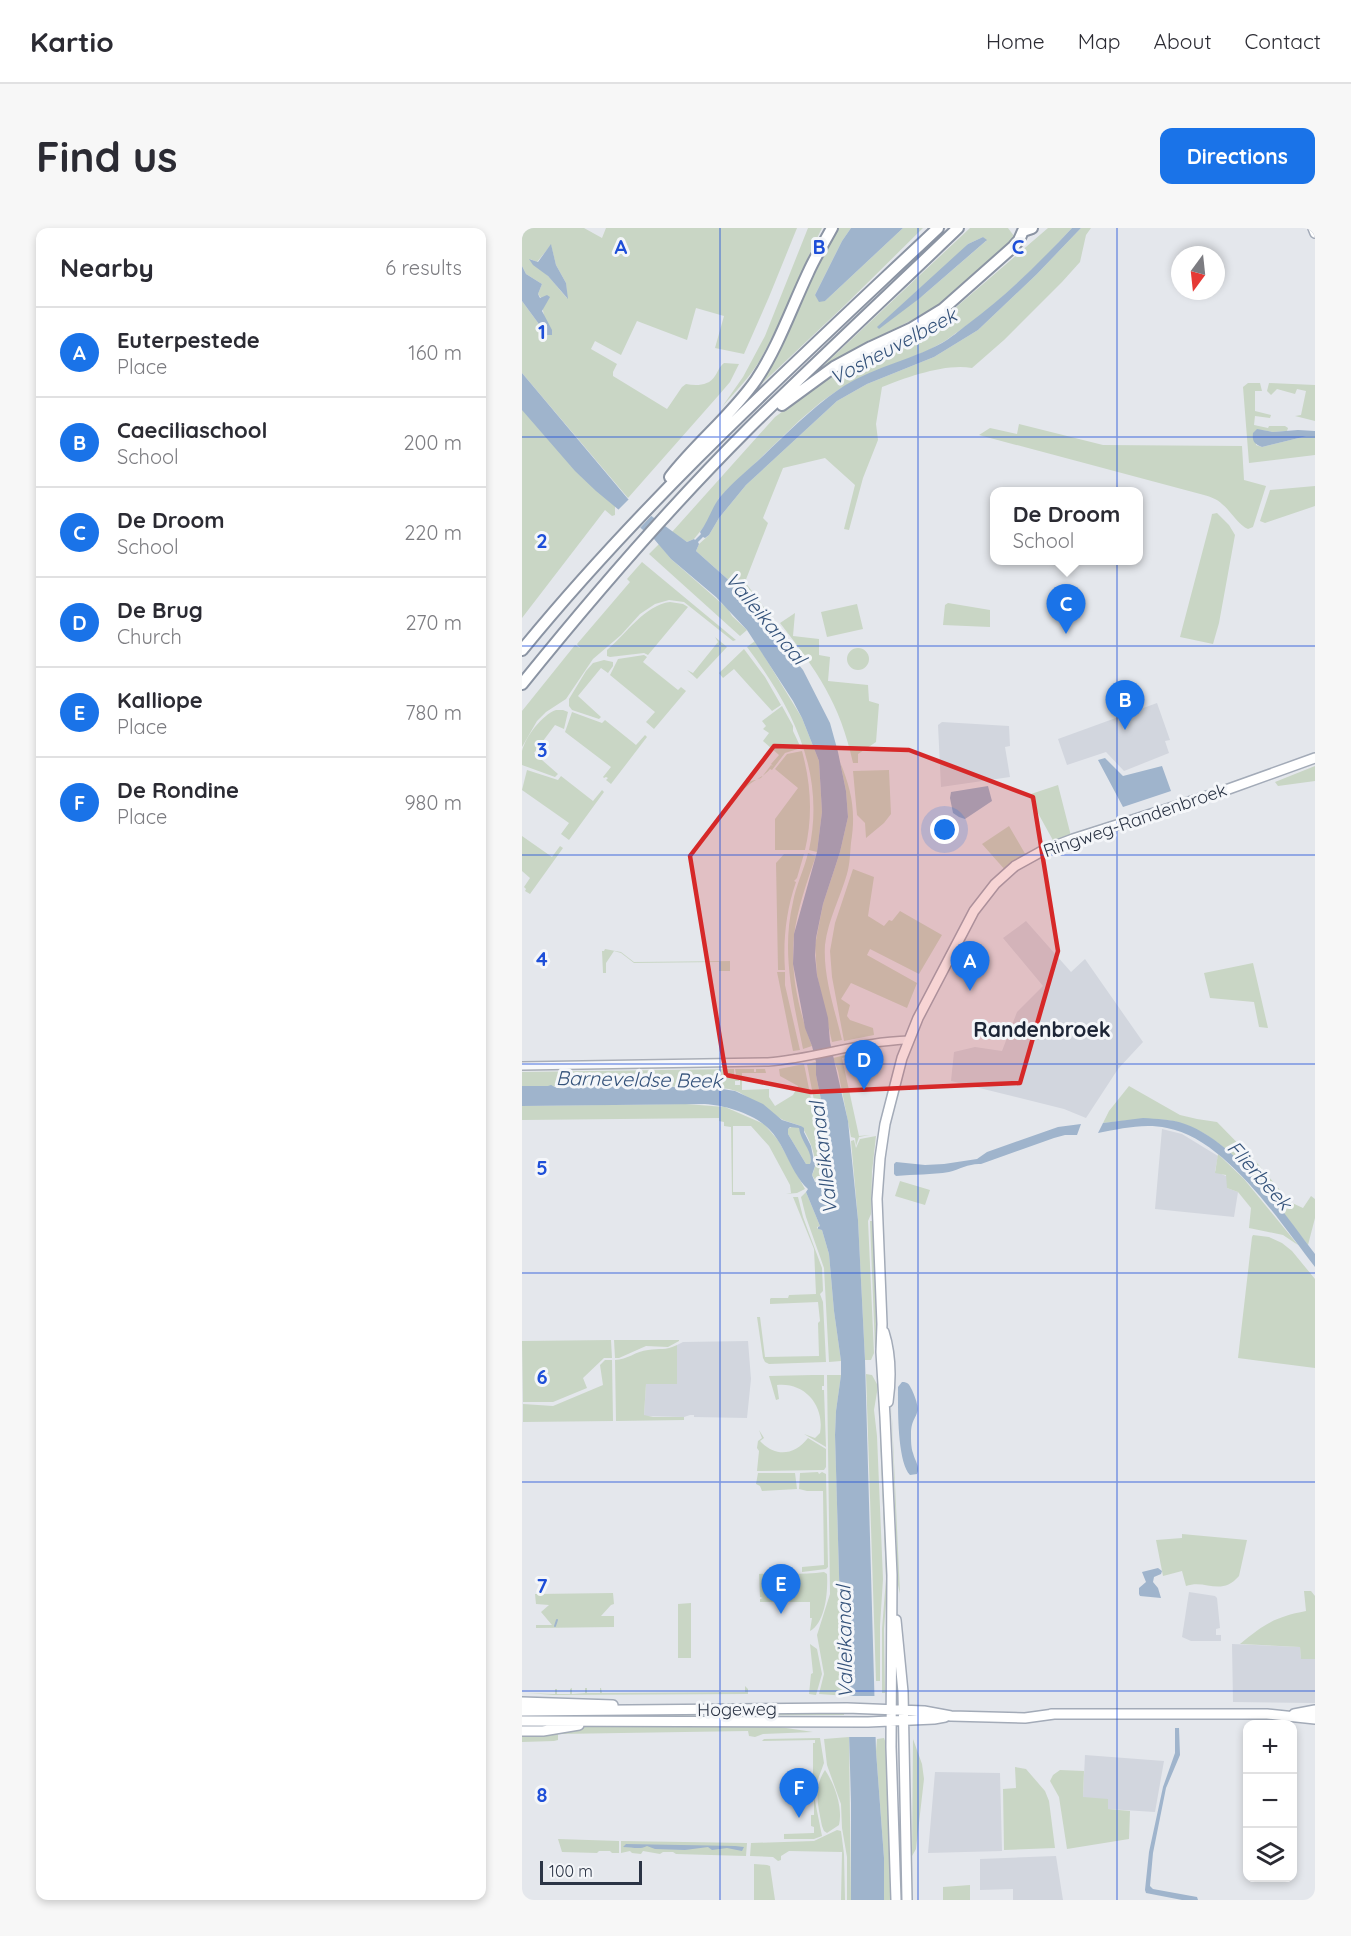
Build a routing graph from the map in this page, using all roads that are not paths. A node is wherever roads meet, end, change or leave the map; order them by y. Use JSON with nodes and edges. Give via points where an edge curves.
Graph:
{"nodes":[{"id":1,"x":832,"y":228,"type":"edge"},
{"id":2,"x":938,"y":228,"type":"edge"},
{"id":3,"x":958,"y":228,"type":"edge"},
{"id":4,"x":1313,"y":228,"type":"edge"},
{"id":5,"x":1025,"y":229,"type":"edge"},
{"id":6,"x":1315,"y":233,"type":"edge"},
{"id":7,"x":747,"y":430,"type":"junction"},
{"id":8,"x":646,"y":508,"type":"junction"},
{"id":9,"x":522,"y":650,"type":"edge"},
{"id":10,"x":522,"y":684,"type":"edge"},
{"id":11,"x":1315,"y":758,"type":"edge"},
{"id":12,"x":909,"y":1040,"type":"junction"},
{"id":13,"x":523,"y":1065,"type":"edge"},
{"id":14,"x":892,"y":1581,"type":"junction"},
{"id":15,"x":522,"y":1701,"type":"edge"},
{"id":16,"x":891,"y":1709,"type":"junction"},
{"id":17,"x":630,"y":1710,"type":"junction"},
{"id":18,"x":1315,"y":1710,"type":"edge"},
{"id":19,"x":522,"y":1711,"type":"edge"},
{"id":20,"x":903,"y":1715,"type":"junction"},
{"id":21,"x":1290,"y":1715,"type":"junction"},
{"id":22,"x":1315,"y":1719,"type":"edge"},
{"id":23,"x":891,"y":1720,"type":"junction"},
{"id":24,"x":522,"y":1721,"type":"edge"},
{"id":25,"x":605,"y":1722,"type":"junction"},
{"id":26,"x":522,"y":1731,"type":"edge"},
{"id":27,"x":896,"y":1900,"type":"edge"},
{"id":28,"x":907,"y":1900,"type":"edge"}],
"edges":[{"from":1,"to":8,"type":"highway","via":[[766,365]]},
{"from":2,"to":8,"type":"highway"},
{"from":3,"to":7,"type":"highway"},
{"from":4,"to":6,"type":"main road"},
{"from":5,"to":7,"type":"highway","via":[[1013,247],[943,309],[834,367]]},
{"from":7,"to":10,"type":"highway","via":[[646,537]]},
{"from":8,"to":9,"type":"highway"},
{"from":11,"to":12,"type":"main road","name":"Ringweg-Randenbroek","via":[[1063,842],[1015,866],[974,911]]},
{"from":12,"to":13,"type":"street","via":[[878,1041],[768,1062]]},
{"from":12,"to":14,"type":"main road","name":"Ringweg-Randenbroek","via":[[888,1106],[877,1217]]},
{"from":14,"to":16,"type":"main road","name":"Ringweg-Randenbroek"},
{"from":14,"to":20,"type":"main road","name":"Ringweg-Randenbroek"},
{"from":15,"to":17,"type":"main road","via":[[611,1705]]},
{"from":16,"to":17,"type":"main road","name":"Hogeweg"},
{"from":16,"to":20,"type":"main road","name":"Hogeweg"},
{"from":16,"to":23,"type":"main road","name":"Ringweg-Randenbroek"},
{"from":17,"to":19,"type":"main road","name":"Hogeweg"},
{"from":18,"to":21,"type":"main road","name":"Hogeweg"},
{"from":20,"to":21,"type":"main road","name":"Hogeweg","via":[[924,1711],[951,1716],[1025,1712]]},
{"from":20,"to":23,"type":"main road","name":"Hogeweg"},
{"from":20,"to":28,"type":"main road","name":"Ringweg-Randenbroek"},
{"from":21,"to":22,"type":"main road","name":"Hogeweg"},
{"from":23,"to":25,"type":"main road","name":"Hogeweg"},
{"from":23,"to":27,"type":"main road","name":"Ringweg-Randenbroek"},
{"from":24,"to":25,"type":"main road","name":"Hogeweg"},
{"from":25,"to":26,"type":"main road"}]}
